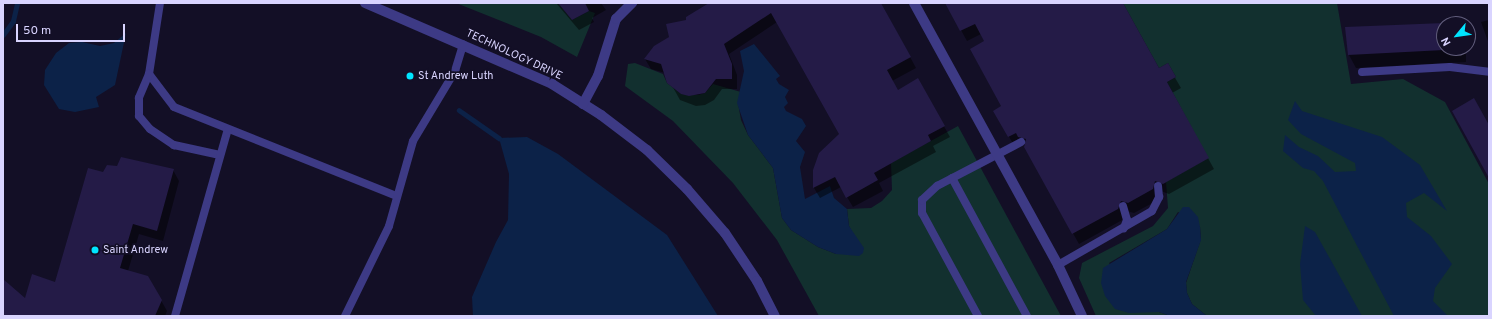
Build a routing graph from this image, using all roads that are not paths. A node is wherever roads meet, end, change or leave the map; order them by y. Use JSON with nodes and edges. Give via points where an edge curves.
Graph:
{"nodes":[{"id":1,"x":160,"y":3,"type":"edge"},
{"id":2,"x":365,"y":3,"type":"edge"},
{"id":3,"x":632,"y":3,"type":"edge"},
{"id":4,"x":914,"y":3,"type":"edge"},
{"id":5,"x":463,"y":44,"type":"junction"},
{"id":6,"x":1362,"y":72,"type":"dead end"},
{"id":7,"x":1489,"y":72,"type":"edge"},
{"id":8,"x":149,"y":74,"type":"junction"},
{"id":9,"x":584,"y":104,"type":"junction"},
{"id":10,"x":228,"y":129,"type":"junction"},
{"id":11,"x":1021,"y":142,"type":"dead end"},
{"id":12,"x":220,"y":154,"type":"junction"},
{"id":13,"x":997,"y":155,"type":"junction"},
{"id":14,"x":952,"y":178,"type":"junction"},
{"id":15,"x":1158,"y":186,"type":"dead end"},
{"id":16,"x":397,"y":196,"type":"junction"},
{"id":17,"x":1123,"y":206,"type":"dead end"},
{"id":18,"x":1124,"y":228,"type":"junction"},
{"id":19,"x":1058,"y":265,"type":"junction"},
{"id":20,"x":175,"y":316,"type":"edge"},
{"id":21,"x":346,"y":316,"type":"edge"},
{"id":22,"x":775,"y":316,"type":"edge"},
{"id":23,"x":978,"y":316,"type":"edge"},
{"id":24,"x":1027,"y":316,"type":"edge"},
{"id":25,"x":1082,"y":316,"type":"edge"}],
"edges":[{"from":1,"to":8,"type":"lane"},
{"from":2,"to":5,"type":"street","name":"TECHNOLOGY DRIVE"},
{"from":3,"to":9,"type":"street","via":[[616,19],[598,76]]},
{"from":4,"to":13,"type":"street"},
{"from":5,"to":9,"type":"street","name":"TECHNOLOGY DRIVE","via":[[552,84]]},
{"from":5,"to":16,"type":"lane","via":[[455,71],[413,141]]},
{"from":6,"to":7,"type":"lane","via":[[1450,67]]},
{"from":8,"to":10,"type":"lane","via":[[174,107]]},
{"from":8,"to":12,"type":"lane","via":[[139,98],[139,116],[150,129],[174,146]]},
{"from":9,"to":22,"type":"street","name":"TECHNOLOGY DRIVE","via":[[647,150],[688,189],[725,233],[757,281]]},
{"from":10,"to":12,"type":"lane"},
{"from":10,"to":16,"type":"lane"},
{"from":11,"to":13,"type":"lane"},
{"from":12,"to":20,"type":"lane"},
{"from":13,"to":14,"type":"lane"},
{"from":13,"to":19,"type":"street"},
{"from":14,"to":23,"type":"lane","via":[[928,192],[922,200],[921,207]]},
{"from":14,"to":24,"type":"lane"},
{"from":15,"to":18,"type":"lane","via":[[1159,197],[1152,211]]},
{"from":16,"to":21,"type":"lane","via":[[389,226]]},
{"from":17,"to":18,"type":"lane","via":[[1127,220]]},
{"from":18,"to":19,"type":"lane"},
{"from":19,"to":25,"type":"street"}]}
